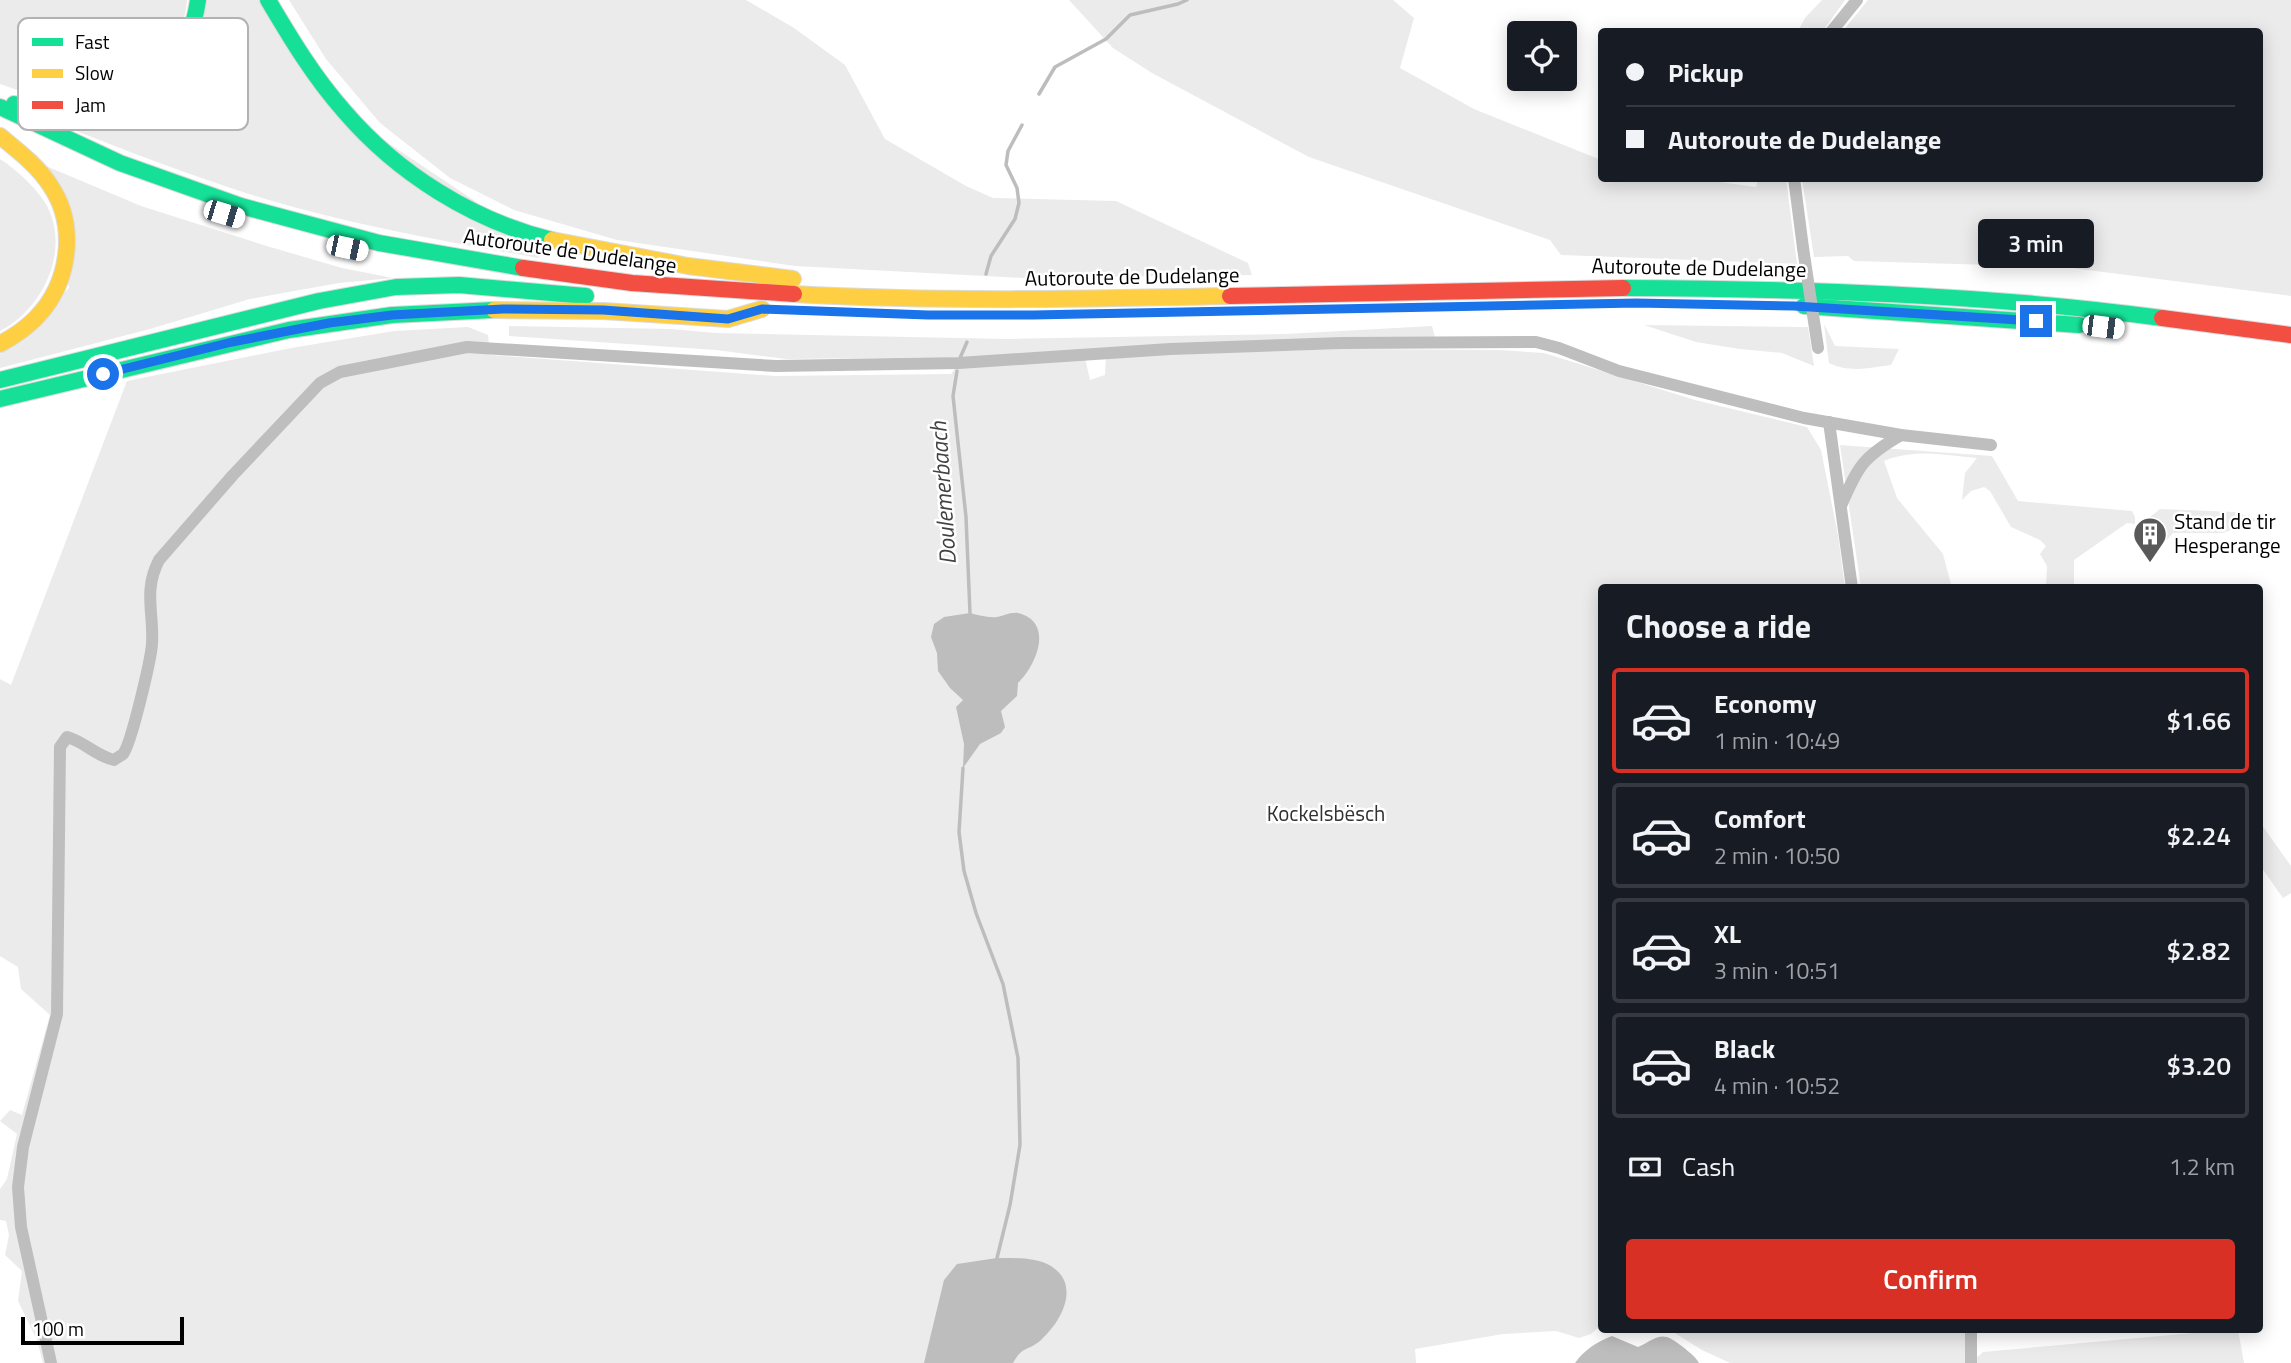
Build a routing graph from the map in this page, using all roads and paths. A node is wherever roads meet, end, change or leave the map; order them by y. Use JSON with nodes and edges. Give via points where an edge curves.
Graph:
{"nodes":[{"id":1,"x":198,"y":0,"type":"edge"},
{"id":2,"x":268,"y":0,"type":"edge"},
{"id":3,"x":1857,"y":0,"type":"edge"},
{"id":4,"x":194,"y":18,"type":"edge"},
{"id":5,"x":1834,"y":28,"type":"edge"},
{"id":6,"x":0,"y":101,"type":"edge"},
{"id":7,"x":18,"y":105,"type":"edge"},
{"id":8,"x":0,"y":107,"type":"edge"},
{"id":9,"x":18,"y":116,"type":"edge"},
{"id":10,"x":0,"y":126,"type":"edge"},
{"id":11,"x":47,"y":130,"type":"edge"},
{"id":12,"x":0,"y":136,"type":"edge"},
{"id":13,"x":1795,"y":182,"type":"edge"},
{"id":14,"x":629,"y":297,"type":"junction"},
{"id":15,"x":914,"y":299,"type":"junction"},
{"id":16,"x":776,"y":309,"type":"junction"},
{"id":17,"x":1228,"y":312,"type":"dead end"},
{"id":18,"x":901,"y":314,"type":"dead end"},
{"id":19,"x":1098,"y":314,"type":"dead end"},
{"id":20,"x":968,"y":315,"type":"dead end"},
{"id":21,"x":2291,"y":335,"type":"edge"},
{"id":22,"x":0,"y":344,"type":"edge"},
{"id":23,"x":2252,"y":346,"type":"dead end"},
{"id":24,"x":1818,"y":348,"type":"dead end"},
{"id":25,"x":0,"y":380,"type":"edge"},
{"id":26,"x":0,"y":399,"type":"edge"},
{"id":27,"x":1829,"y":422,"type":"junction"},
{"id":28,"x":1902,"y":435,"type":"junction"},
{"id":29,"x":1991,"y":445,"type":"dead end"},
{"id":30,"x":1841,"y":506,"type":"junction"},
{"id":31,"x":1851,"y":584,"type":"edge"},
{"id":32,"x":1971,"y":1333,"type":"edge"},
{"id":33,"x":51,"y":1363,"type":"edge"},
{"id":34,"x":1971,"y":1363,"type":"edge"}],
"edges":[{"from":1,"to":4,"type":"highway"},
{"from":2,"to":15,"type":"highway","via":[[346,114],[412,174],[491,219],[535,235],[612,253],[768,277],[881,286]]},
{"from":3,"to":5,"type":"street"},
{"from":6,"to":7,"type":"highway"},
{"from":8,"to":9,"type":"highway","name":"Autoroute de Dudelange"},
{"from":10,"to":14,"type":"highway","name":"Autoroute de Dudelange","via":[[126,180],[324,244],[503,279]]},
{"from":11,"to":15,"type":"highway","name":"Autoroute de Dudelange","via":[[185,187],[379,243],[632,283]]},
{"from":12,"to":22,"type":"highway","via":[[49,182],[62,208],[68,239],[63,276],[52,299],[29,327]]},
{"from":13,"to":24,"type":"street","bridge":true},
{"from":14,"to":16,"type":"highway","name":"Autoroute de Dudelange"},
{"from":14,"to":25,"type":"highway","via":[[459,285],[396,287],[319,300]]},
{"from":15,"to":21,"type":"highway","name":"Autoroute de Dudelange","via":[[1780,289],[2022,302]]},
{"from":16,"to":18,"type":"highway","name":"Autoroute de Dudelange"},
{"from":16,"to":26,"type":"highway","via":[[728,319],[603,310],[392,315],[255,337]]},
{"from":17,"to":23,"type":"highway","name":"Autoroute de Dudelange","via":[[1568,303],[1794,306],[2097,326]]},
{"from":19,"to":20,"type":"highway","name":"Autoroute de Dudelange"},
{"from":27,"to":28,"type":"street"},
{"from":27,"to":30,"type":"street"},
{"from":27,"to":33,"type":"street","via":[[1619,371],[1536,342],[1342,342],[959,363],[776,366],[467,347],[340,372],[320,383],[159,560],[151,576],[152,646],[123,755],[114,760],[103,757],[67,737],[60,747],[57,1014],[23,1147],[18,1187],[21,1227]]},
{"from":28,"to":29,"type":"street"},
{"from":28,"to":30,"type":"street","via":[[1863,462]]},
{"from":30,"to":31,"type":"street"},
{"from":32,"to":34,"type":"street"}]}
